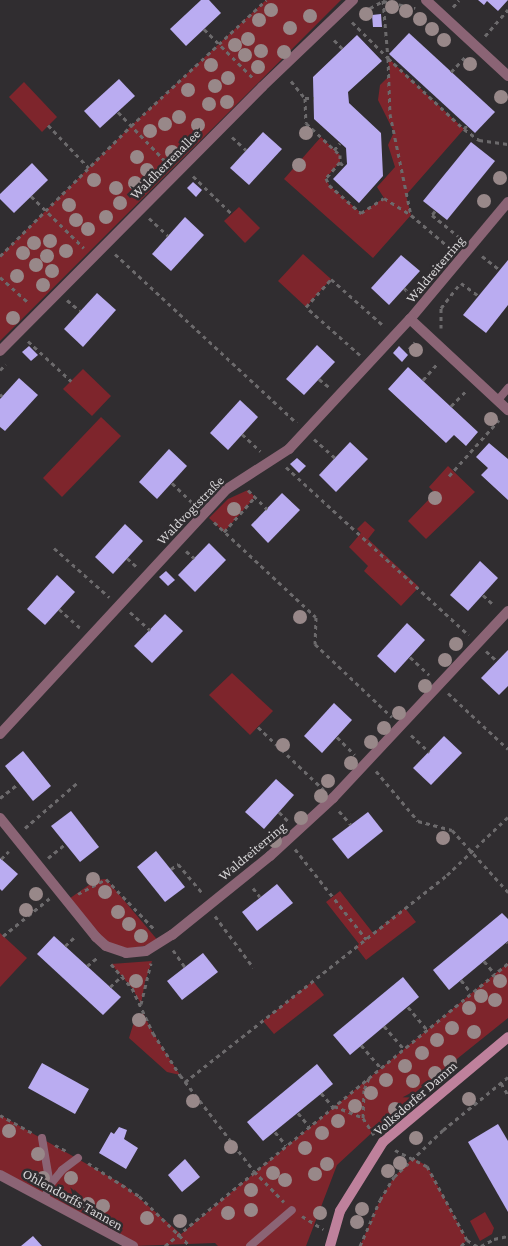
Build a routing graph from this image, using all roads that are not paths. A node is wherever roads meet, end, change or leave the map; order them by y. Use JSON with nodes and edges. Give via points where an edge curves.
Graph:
{"nodes":[{"id":1,"x":354,"y":0,"type":"edge"},
{"id":2,"x":426,"y":0,"type":"edge"},
{"id":3,"x":508,"y":76,"type":"edge"},
{"id":4,"x":508,"y":202,"type":"edge"},
{"id":5,"x":410,"y":320,"type":"junction"},
{"id":6,"x":0,"y":351,"type":"edge"},
{"id":7,"x":508,"y":388,"type":"edge"},
{"id":8,"x":498,"y":400,"type":"junction"},
{"id":9,"x":508,"y":410,"type":"edge"},
{"id":10,"x":508,"y":611,"type":"edge"},
{"id":11,"x":0,"y":734,"type":"edge"},
{"id":12,"x":0,"y":818,"type":"edge"},
{"id":13,"x":508,"y":1037,"type":"edge"},
{"id":14,"x":42,"y":1138,"type":"road end"},
{"id":15,"x":78,"y":1158,"type":"road end"},
{"id":16,"x":0,"y":1174,"type":"edge"},
{"id":17,"x":50,"y":1185,"type":"junction"},
{"id":18,"x":44,"y":1199,"type":"junction"},
{"id":19,"x":292,"y":1210,"type":"road end"},
{"id":20,"x":133,"y":1246,"type":"edge"},
{"id":21,"x":250,"y":1246,"type":"edge"},
{"id":22,"x":330,"y":1246,"type":"edge"}],
"edges":[{"from":1,"to":6,"type":"street","name":"Waldherrenallee","via":[[176,172]]},
{"from":2,"to":3,"type":"street"},
{"from":4,"to":5,"type":"street","name":"Waldreiterring"},
{"from":5,"to":8,"type":"street","name":"Waldreiterring"},
{"from":5,"to":11,"type":"street","name":"Waldvogtstraße","via":[[368,363],[309,434],[238,481],[204,513]]},
{"from":7,"to":8,"type":"lane"},
{"from":8,"to":9,"type":"street","name":"Waldreiterring"},
{"from":10,"to":12,"type":"street","name":"Waldreiterring","via":[[444,689],[288,840],[146,951],[116,951],[96,937]]},
{"from":13,"to":22,"type":"main road","name":"Volksdorfer Damm","via":[[383,1142],[352,1189]]},
{"from":14,"to":17,"type":"lane"},
{"from":15,"to":17,"type":"lane"},
{"from":16,"to":18,"type":"street","name":"Ohlendorffs Tannen"},
{"from":17,"to":18,"type":"lane"},
{"from":18,"to":20,"type":"street","name":"Ohlendorffs Tannen"},
{"from":19,"to":21,"type":"lane"}]}
